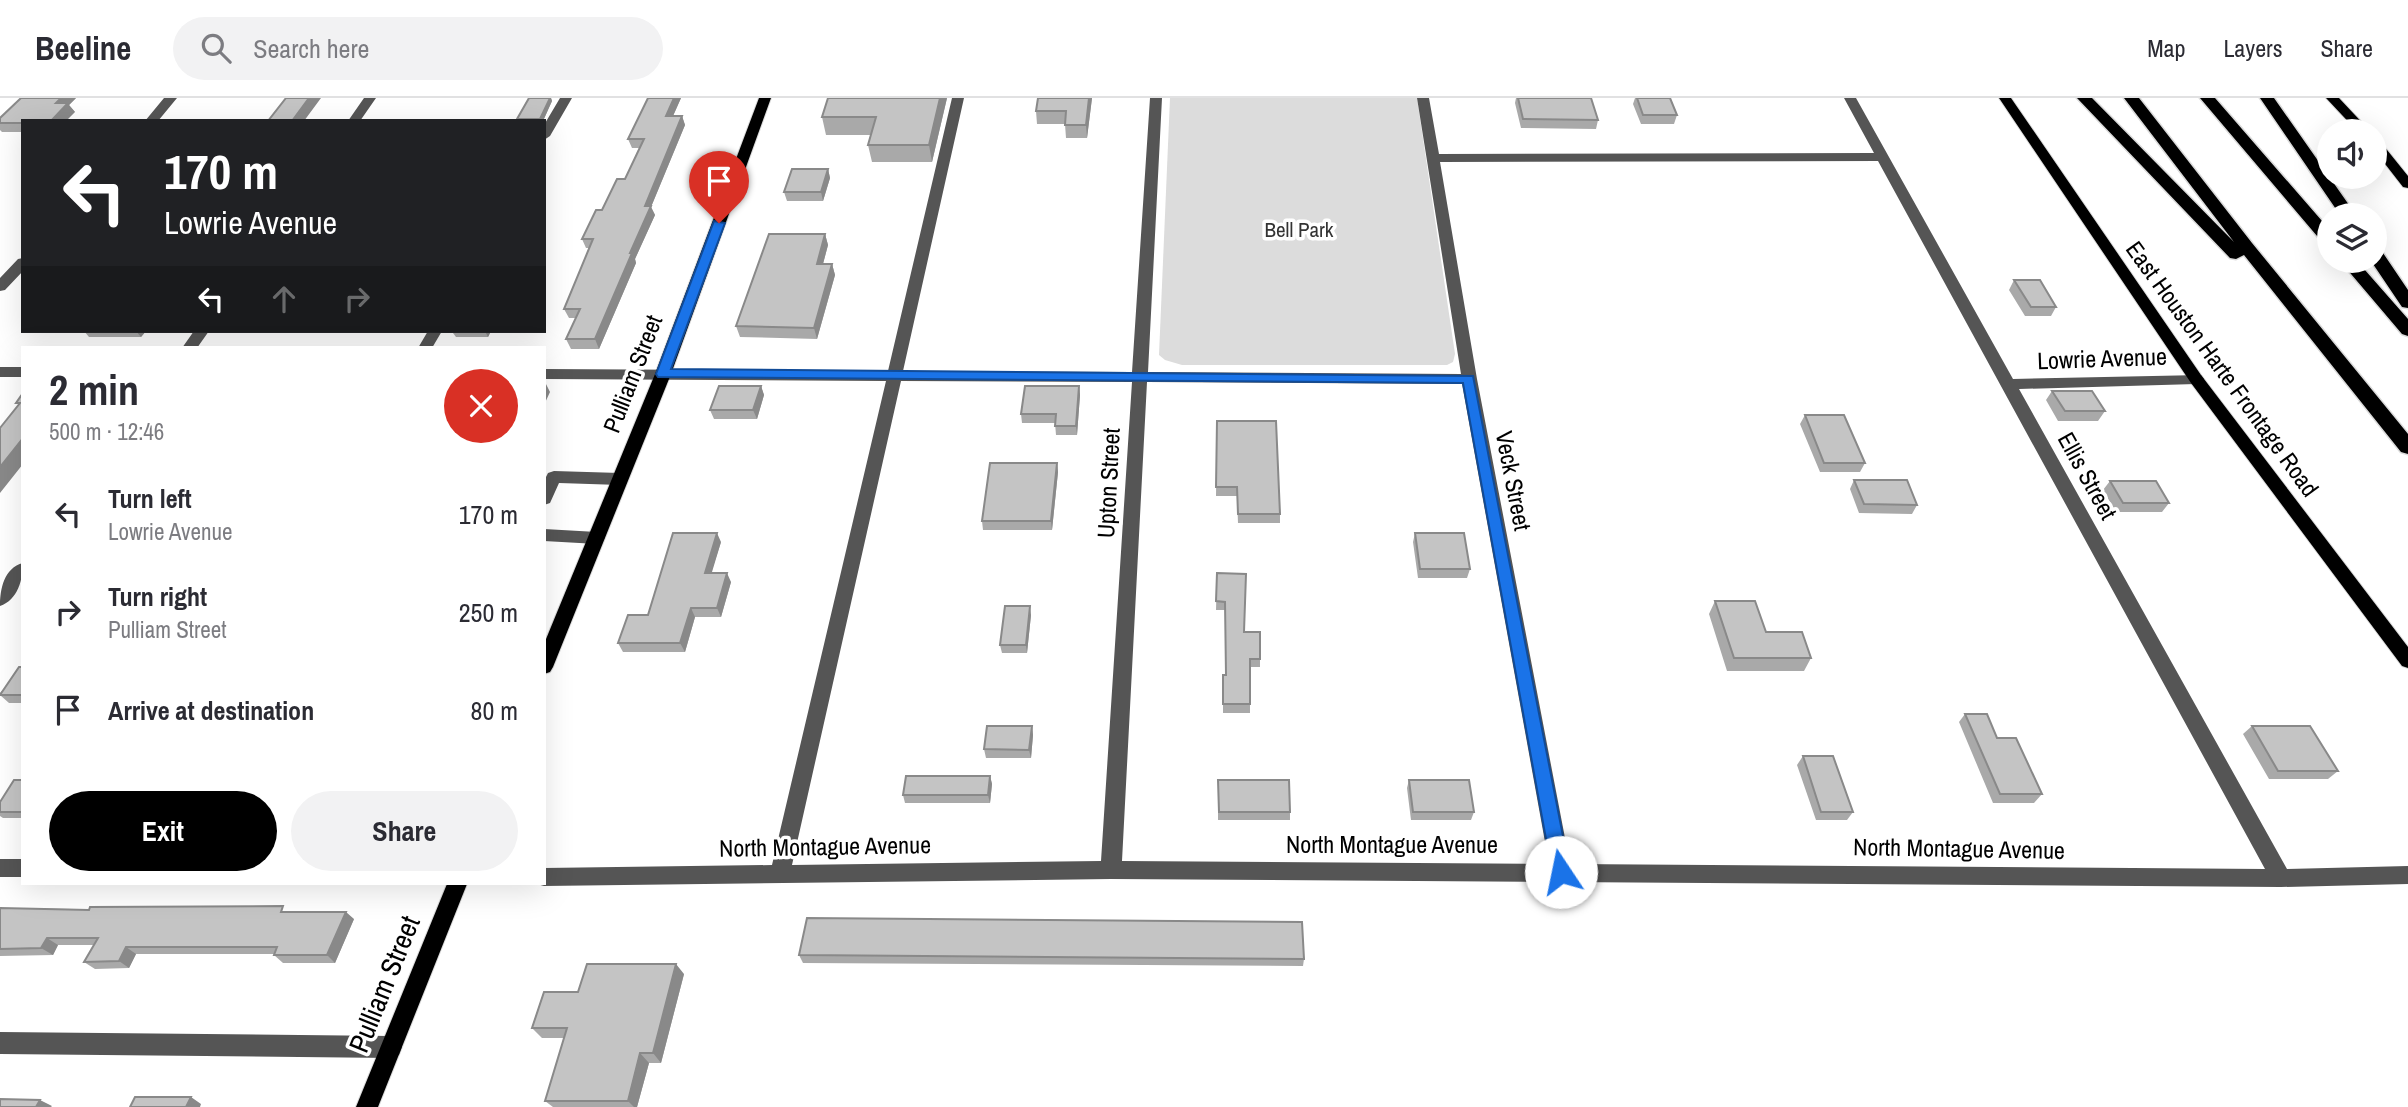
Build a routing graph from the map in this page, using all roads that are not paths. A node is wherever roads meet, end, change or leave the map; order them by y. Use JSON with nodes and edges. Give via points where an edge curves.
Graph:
{"nodes":[{"id":1,"x":171,"y":98,"type":"edge"},
{"id":2,"x":370,"y":98,"type":"edge"},
{"id":3,"x":566,"y":98,"type":"edge"},
{"id":4,"x":765,"y":98,"type":"edge"},
{"id":5,"x":958,"y":98,"type":"edge"},
{"id":6,"x":1156,"y":98,"type":"edge"},
{"id":7,"x":1423,"y":98,"type":"edge"},
{"id":8,"x":1850,"y":98,"type":"edge"},
{"id":9,"x":2005,"y":98,"type":"edge"},
{"id":10,"x":2084,"y":98,"type":"edge"},
{"id":11,"x":2131,"y":98,"type":"edge"},
{"id":12,"x":2207,"y":98,"type":"edge"},
{"id":13,"x":2267,"y":98,"type":"edge"},
{"id":14,"x":2332,"y":98,"type":"edge"},
{"id":15,"x":153,"y":119,"type":"edge"},
{"id":16,"x":355,"y":119,"type":"edge"},
{"id":17,"x":2352,"y":119,"type":"edge"},
{"id":18,"x":546,"y":133,"type":"edge"},
{"id":19,"x":1883,"y":157,"type":"junction"},
{"id":20,"x":1433,"y":158,"type":"junction"},
{"id":21,"x":2387,"y":158,"type":"edge"},
{"id":22,"x":2408,"y":184,"type":"edge"},
{"id":23,"x":2340,"y":203,"type":"edge"},
{"id":24,"x":2317,"y":225,"type":"edge"},
{"id":25,"x":21,"y":264,"type":"edge"},
{"id":26,"x":2387,"y":272,"type":"edge"},
{"id":27,"x":2358,"y":273,"type":"edge"},
{"id":28,"x":0,"y":287,"type":"edge"},
{"id":29,"x":2408,"y":303,"type":"edge"},
{"id":30,"x":2408,"y":330,"type":"edge"},
{"id":31,"x":2333,"y":353,"type":"junction"},
{"id":32,"x":0,"y":372,"type":"edge"},
{"id":33,"x":21,"y":372,"type":"edge"},
{"id":34,"x":546,"y":373,"type":"edge"},
{"id":35,"x":663,"y":374,"type":"junction"},
{"id":36,"x":894,"y":376,"type":"junction"},
{"id":37,"x":1140,"y":378,"type":"junction"},
{"id":38,"x":1469,"y":379,"type":"junction"},
{"id":39,"x":2196,"y":379,"type":"junction"},
{"id":40,"x":2008,"y":384,"type":"junction"},
{"id":41,"x":2408,"y":447,"type":"edge"},
{"id":42,"x":620,"y":479,"type":"junction"},
{"id":43,"x":546,"y":495,"type":"edge"},
{"id":44,"x":546,"y":536,"type":"edge"},
{"id":45,"x":597,"y":538,"type":"junction"},
{"id":46,"x":21,"y":572,"type":"edge"},
{"id":47,"x":0,"y":599,"type":"edge"},
{"id":48,"x":2408,"y":661,"type":"edge"},
{"id":49,"x":546,"y":662,"type":"edge"},
{"id":50,"x":0,"y":867,"type":"edge"},
{"id":51,"x":21,"y":868,"type":"edge"},
{"id":52,"x":1111,"y":870,"type":"junction"},
{"id":53,"x":1561,"y":872,"type":"junction"},
{"id":54,"x":780,"y":874,"type":"junction"},
{"id":55,"x":2408,"y":875,"type":"edge"},
{"id":56,"x":546,"y":877,"type":"edge"},
{"id":57,"x":2281,"y":878,"type":"junction"},
{"id":58,"x":457,"y":885,"type":"edge"},
{"id":59,"x":0,"y":1043,"type":"edge"},
{"id":60,"x":391,"y":1047,"type":"junction"},
{"id":61,"x":367,"y":1107,"type":"edge"}],
"edges":[{"from":1,"to":15,"type":"street"},
{"from":2,"to":16,"type":"street"},
{"from":3,"to":18,"type":"street"},
{"from":4,"to":35,"type":"main road","name":"Pulliam Street"},
{"from":5,"to":36,"type":"street"},
{"from":6,"to":37,"type":"street","name":"Upton Street"},
{"from":7,"to":20,"type":"street","name":"Veck Street"},
{"from":8,"to":19,"type":"street","name":"Ellis Street"},
{"from":9,"to":39,"type":"main road","name":"East Houston Harte Frontage Road"},
{"from":10,"to":31,"type":"highway"},
{"from":11,"to":31,"type":"highway"},
{"from":12,"to":24,"type":"highway"},
{"from":13,"to":23,"type":"highway"},
{"from":14,"to":17,"type":"main road"},
{"from":19,"to":20,"type":"street"},
{"from":19,"to":40,"type":"street","name":"Ellis Street"},
{"from":20,"to":38,"type":"street","name":"Veck Street"},
{"from":21,"to":22,"type":"main road"},
{"from":25,"to":28,"type":"street"},
{"from":26,"to":29,"type":"highway"},
{"from":27,"to":30,"type":"highway"},
{"from":31,"to":41,"type":"highway"},
{"from":32,"to":33,"type":"street"},
{"from":34,"to":35,"type":"street"},
{"from":35,"to":36,"type":"street"},
{"from":35,"to":42,"type":"main road","name":"Pulliam Street"},
{"from":36,"to":37,"type":"street"},
{"from":36,"to":54,"type":"street"},
{"from":37,"to":38,"type":"street"},
{"from":37,"to":52,"type":"street","name":"Upton Street"},
{"from":38,"to":53,"type":"street","name":"Veck Street"},
{"from":39,"to":40,"type":"street","name":"Lowrie Avenue"},
{"from":39,"to":48,"type":"main road","name":"East Houston Harte Frontage Road"},
{"from":40,"to":57,"type":"street","name":"Ellis Street"},
{"from":42,"to":43,"type":"street","via":[[554,477]]},
{"from":42,"to":45,"type":"main road","name":"Pulliam Street"},
{"from":44,"to":45,"type":"street"},
{"from":45,"to":49,"type":"main road","name":"Pulliam Street"},
{"from":46,"to":47,"type":"street"},
{"from":50,"to":51,"type":"street"},
{"from":52,"to":53,"type":"street","name":"North Montague Avenue"},
{"from":52,"to":54,"type":"street","name":"North Montague Avenue"},
{"from":53,"to":57,"type":"street","name":"North Montague Avenue"},
{"from":54,"to":56,"type":"street","name":"North Montague Avenue"},
{"from":55,"to":57,"type":"street","name":"North Montague Avenue"},
{"from":58,"to":60,"type":"main road","name":"Pulliam Street"},
{"from":59,"to":60,"type":"street"},
{"from":60,"to":61,"type":"main road","name":"Pulliam Street"}]}
